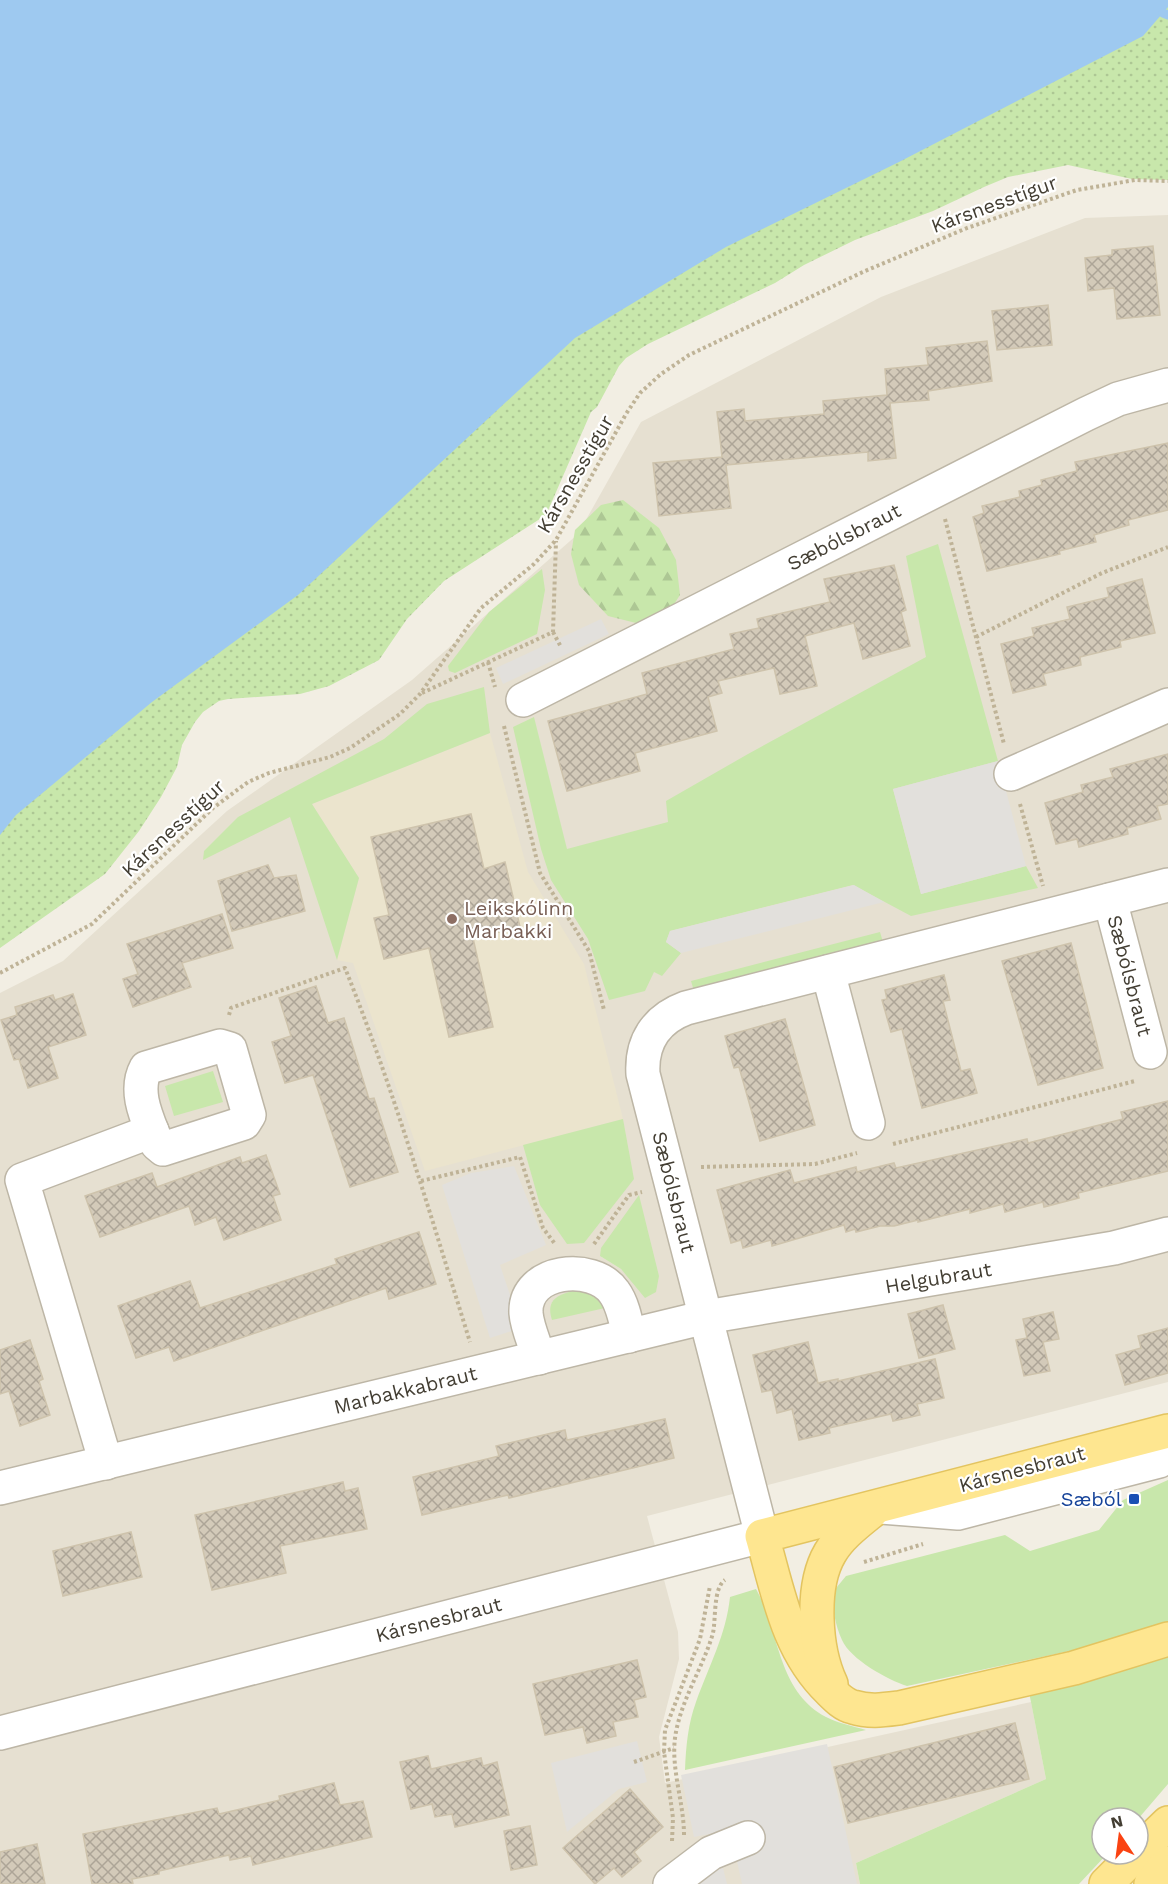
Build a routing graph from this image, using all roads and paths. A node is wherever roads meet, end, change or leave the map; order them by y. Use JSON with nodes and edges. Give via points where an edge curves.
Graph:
{"nodes":[{"id":1,"x":1168,"y":181,"type":"edge"},
{"id":2,"x":1168,"y":385,"type":"edge"},
{"id":3,"x":937,"y":489,"type":"junction"},
{"id":4,"x":556,"y":540,"type":"junction"},
{"id":5,"x":1168,"y":547,"type":"edge"},
{"id":6,"x":976,"y":637,"type":"junction"},
{"id":7,"x":488,"y":662,"type":"junction"},
{"id":8,"x":420,"y":694,"type":"junction"},
{"id":9,"x":508,"y":705,"type":"junction"},
{"id":10,"x":1168,"y":705,"type":"edge"},
{"id":11,"x":1011,"y":774,"type":"junction"},
{"id":12,"x":1168,"y":885,"type":"edge"},
{"id":13,"x":1046,"y":896,"type":"dead end"},
{"id":14,"x":1110,"y":900,"type":"junction"},
{"id":15,"x":828,"y":972,"type":"junction"},
{"id":16,"x":0,"y":973,"type":"edge"},
{"id":17,"x":604,"y":1010,"type":"dead end"},
{"id":18,"x":220,"y":1046,"type":"junction"},
{"id":19,"x":1147,"y":1065,"type":"joint"},
{"id":20,"x":152,"y":1131,"type":"junction"},
{"id":21,"x":873,"y":1140,"type":"junction"},
{"id":22,"x":696,"y":1167,"type":"dead end"},
{"id":23,"x":421,"y":1181,"type":"junction"},
{"id":24,"x":648,"y":1191,"type":"dead end"},
{"id":25,"x":1168,"y":1234,"type":"edge"},
{"id":26,"x":578,"y":1266,"type":"junction"},
{"id":27,"x":706,"y":1317,"type":"junction"},
{"id":28,"x":629,"y":1336,"type":"junction"},
{"id":29,"x":471,"y":1346,"type":"dead end"},
{"id":30,"x":539,"y":1358,"type":"junction"},
{"id":31,"x":1168,"y":1431,"type":"edge"},
{"id":32,"x":1168,"y":1456,"type":"edge"},
{"id":33,"x":106,"y":1463,"type":"junction"},
{"id":34,"x":0,"y":1488,"type":"edge"},
{"id":35,"x":876,"y":1507,"type":"junction"},
{"id":36,"x":762,"y":1536,"type":"junction"},
{"id":37,"x":730,"y":1578,"type":"dead end"},
{"id":38,"x":710,"y":1586,"type":"dead end"},
{"id":39,"x":1168,"y":1639,"type":"edge"},
{"id":40,"x":838,"y":1699,"type":"junction"},
{"id":41,"x":0,"y":1733,"type":"edge"},
{"id":42,"x":674,"y":1748,"type":"junction"},
{"id":43,"x":663,"y":1752,"type":"junction"},
{"id":44,"x":634,"y":1762,"type":"dead end"},
{"id":45,"x":1168,"y":1822,"type":"edge"},
{"id":46,"x":748,"y":1838,"type":"dead end"},
{"id":47,"x":1150,"y":1840,"type":"edge"},
{"id":48,"x":1168,"y":1863,"type":"edge"},
{"id":49,"x":1124,"y":1866,"type":"edge"},
{"id":50,"x":673,"y":1871,"type":"edge"},
{"id":51,"x":1106,"y":1884,"type":"edge"},
{"id":52,"x":1151,"y":1884,"type":"edge"}],
"edges":[{"from":1,"to":4,"type":"path","name":"Kársnesstígur","via":[[1135,180],[1086,188],[967,228],[689,355],[640,393]]},
{"from":2,"to":3,"type":"street","name":"Sæbólsbraut","via":[[1118,399]]},
{"from":3,"to":6,"type":"path"},
{"from":3,"to":9,"type":"street","name":"Sæbólsbraut"},
{"from":4,"to":7,"type":"path","via":[[553,632]]},
{"from":4,"to":8,"type":"path","name":"Kársnesstígur","via":[[534,564],[481,608]]},
{"from":5,"to":6,"type":"path","via":[[1102,573]]},
{"from":6,"to":11,"type":"path"},
{"from":7,"to":8,"type":"path"},
{"from":7,"to":9,"type":"path"},
{"from":8,"to":16,"type":"path","name":"Kársnesstígur","via":[[377,732],[350,748],[248,782],[213,808],[92,924]]},
{"from":9,"to":17,"type":"path","via":[[538,867],[589,951]]},
{"from":10,"to":11,"type":"street"},
{"from":11,"to":13,"type":"path"},
{"from":12,"to":14,"type":"street","name":"Sæbólsbraut"},
{"from":14,"to":15,"type":"street","name":"Sæbólsbraut"},
{"from":14,"to":19,"type":"street","name":"Sæbólsbraut"},
{"from":15,"to":21,"type":"street"},
{"from":15,"to":27,"type":"street","name":"Sæbólsbraut","via":[[675,1012],[656,1028],[644,1049],[643,1074]]},
{"from":18,"to":20,"type":"street","via":[[146,1068],[140,1079],[140,1095]]},
{"from":18,"to":20,"type":"street","via":[[230,1049],[249,1114],[244,1123],[163,1149]]},
{"from":18,"to":23,"type":"path","via":[[231,1008],[345,968]]},
{"from":19,"to":21,"type":"path"},
{"from":20,"to":33,"type":"street","via":[[22,1180]]},
{"from":21,"to":22,"type":"path","via":[[815,1164]]},
{"from":23,"to":26,"type":"path","via":[[520,1157],[543,1228]]},
{"from":23,"to":29,"type":"path"},
{"from":24,"to":26,"type":"path","via":[[629,1195]]},
{"from":25,"to":27,"type":"street","name":"Helgubraut","via":[[1114,1248]]},
{"from":26,"to":28,"type":"street","via":[[614,1291]]},
{"from":26,"to":30,"type":"street","via":[[549,1276],[533,1291],[526,1312]]},
{"from":27,"to":28,"type":"street","name":"Marbakkabraut"},
{"from":27,"to":36,"type":"street","name":"Sæbólsbraut"},
{"from":28,"to":30,"type":"street","name":"Marbakkabraut"},
{"from":30,"to":33,"type":"street","name":"Marbakkabraut"},
{"from":31,"to":35,"type":"main road","name":"Kársnesbraut"},
{"from":32,"to":35,"type":"street","name":"Kársnesbraut","via":[[958,1513]]},
{"from":33,"to":34,"type":"street","name":"Marbakkabraut"},
{"from":35,"to":36,"type":"main road","name":"Kársnesbraut"},
{"from":35,"to":40,"type":"main road","via":[[843,1536],[823,1570],[818,1635],[825,1671]]},
{"from":36,"to":40,"type":"main road","via":[[799,1652],[814,1676]]},
{"from":36,"to":41,"type":"street","name":"Kársnesbraut"},
{"from":37,"to":42,"type":"path","via":[[718,1587],[712,1634],[678,1724]]},
{"from":38,"to":43,"type":"path","via":[[700,1639],[668,1718]]},
{"from":39,"to":40,"type":"main road","via":[[1074,1668],[899,1708],[873,1711],[850,1707]]},
{"from":42,"to":43,"type":"path"},
{"from":42,"to":50,"type":"path","via":[[684,1838]]},
{"from":43,"to":44,"type":"path"},
{"from":43,"to":50,"type":"path","via":[[673,1818]]},
{"from":45,"to":47,"type":"main road"},
{"from":46,"to":50,"type":"street"},
{"from":48,"to":52,"type":"main road"},
{"from":49,"to":51,"type":"main road"}]}
